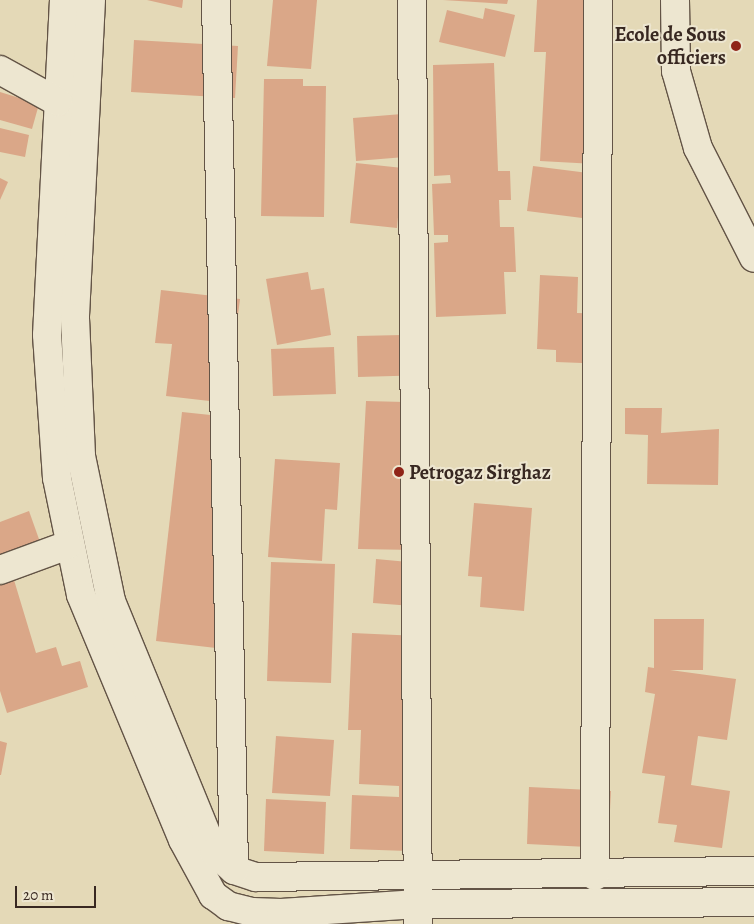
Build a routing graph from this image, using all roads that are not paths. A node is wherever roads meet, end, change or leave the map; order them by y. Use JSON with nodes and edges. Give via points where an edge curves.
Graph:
{"nodes":[{"id":1,"x":64,"y":0,"type":"edge"},
{"id":2,"x":91,"y":0,"type":"edge"},
{"id":3,"x":216,"y":0,"type":"edge"},
{"id":4,"x":412,"y":0,"type":"edge"},
{"id":5,"x":598,"y":0,"type":"edge"},
{"id":6,"x":675,"y":0,"type":"edge"},
{"id":7,"x":0,"y":70,"type":"edge"},
{"id":8,"x":58,"y":102,"type":"junction"},
{"id":9,"x":754,"y":258,"type":"edge"},
{"id":10,"x":68,"y":545,"type":"junction"},
{"id":11,"x":0,"y":570,"type":"edge"},
{"id":12,"x":234,"y":870,"type":"junction"},
{"id":13,"x":754,"y":871,"type":"edge"},
{"id":14,"x":418,"y":876,"type":"junction"},
{"id":15,"x":595,"y":876,"type":"junction"},
{"id":16,"x":754,"y":902,"type":"edge"},
{"id":17,"x":418,"y":914,"type":"edge"}],
"edges":[{"from":1,"to":8,"type":"street"},
{"from":2,"to":12,"type":"street","via":[[75,318],[80,456],[94,533],[132,658],[214,852]]},
{"from":3,"to":12,"type":"street"},
{"from":4,"to":14,"type":"street"},
{"from":5,"to":15,"type":"street"},
{"from":6,"to":9,"type":"street","via":[[676,71],[698,148]]},
{"from":7,"to":8,"type":"street"},
{"from":8,"to":10,"type":"street","via":[[48,384]]},
{"from":10,"to":11,"type":"street"},
{"from":10,"to":17,"type":"street","via":[[100,643],[183,840],[213,895],[228,906],[252,912]]},
{"from":12,"to":14,"type":"street","via":[[256,878]]},
{"from":13,"to":15,"type":"street"},
{"from":14,"to":15,"type":"street"},
{"from":14,"to":17,"type":"street"},
{"from":16,"to":17,"type":"street"}]}
